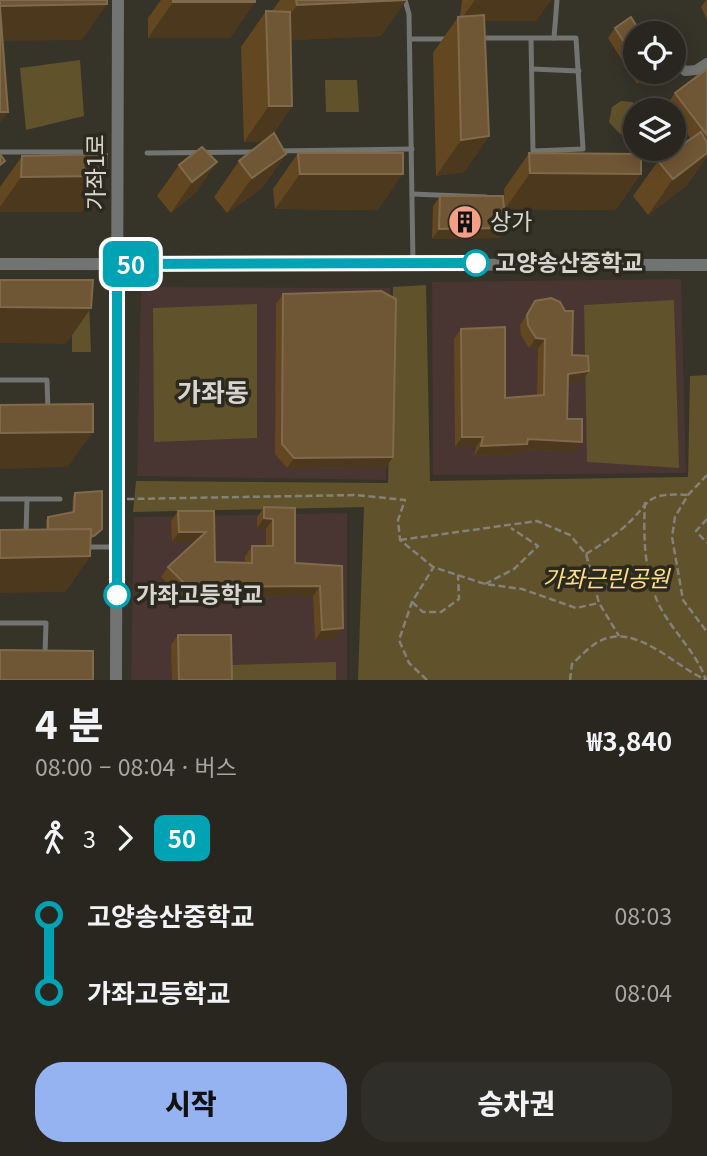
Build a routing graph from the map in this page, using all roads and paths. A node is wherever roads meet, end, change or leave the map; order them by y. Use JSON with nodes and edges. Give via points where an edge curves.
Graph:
{"nodes":[{"id":1,"x":118,"y":0,"type":"edge"},
{"id":2,"x":405,"y":0,"type":"edge"},
{"id":3,"x":557,"y":0,"type":"edge"},
{"id":4,"x":464,"y":38,"type":"edge"},
{"id":5,"x":477,"y":38,"type":"edge"},
{"id":6,"x":531,"y":38,"type":"junction"},
{"id":7,"x":554,"y":38,"type":"junction"},
{"id":8,"x":410,"y":39,"type":"junction"},
{"id":9,"x":707,"y":63,"type":"edge"},
{"id":10,"x":532,"y":69,"type":"junction"},
{"id":11,"x":579,"y":71,"type":"junction"},
{"id":12,"x":686,"y":71,"type":"edge"},
{"id":13,"x":412,"y":149,"type":"junction"},
{"id":14,"x":0,"y":152,"type":"edge"},
{"id":15,"x":88,"y":152,"type":"edge"},
{"id":16,"x":148,"y":153,"type":"dead end"},
{"id":17,"x":412,"y":194,"type":"junction"},
{"id":18,"x":488,"y":197,"type":"edge"},
{"id":19,"x":413,"y":263,"type":"junction"},
{"id":20,"x":0,"y":264,"type":"edge"},
{"id":21,"x":117,"y":264,"type":"junction"},
{"id":22,"x":707,"y":265,"type":"edge"},
{"id":23,"x":0,"y":380,"type":"edge"},
{"id":24,"x":36,"y":411,"type":"edge"},
{"id":25,"x":707,"y":475,"type":"edge"},
{"id":26,"x":688,"y":495,"type":"junction"},
{"id":27,"x":0,"y":499,"type":"edge"},
{"id":28,"x":27,"y":499,"type":"junction"},
{"id":29,"x":60,"y":499,"type":"dead end"},
{"id":30,"x":127,"y":499,"type":"dead end"},
{"id":31,"x":645,"y":502,"type":"junction"},
{"id":32,"x":707,"y":519,"type":"edge"},
{"id":33,"x":509,"y":527,"type":"junction"},
{"id":34,"x":400,"y":540,"type":"junction"},
{"id":35,"x":707,"y":542,"type":"edge"},
{"id":36,"x":78,"y":547,"type":"edge"},
{"id":37,"x":117,"y":547,"type":"junction"},
{"id":38,"x":25,"y":548,"type":"edge"},
{"id":39,"x":586,"y":554,"type":"junction"},
{"id":40,"x":433,"y":567,"type":"junction"},
{"id":41,"x":458,"y":575,"type":"junction"},
{"id":42,"x":485,"y":584,"type":"junction"},
{"id":43,"x":412,"y":602,"type":"junction"},
{"id":44,"x":599,"y":603,"type":"junction"},
{"id":45,"x":0,"y":623,"type":"edge"},
{"id":46,"x":707,"y":632,"type":"edge"},
{"id":47,"x":618,"y":636,"type":"junction"},
{"id":48,"x":34,"y":657,"type":"edge"},
{"id":49,"x":116,"y":680,"type":"edge"},
{"id":50,"x":427,"y":680,"type":"edge"},
{"id":51,"x":570,"y":680,"type":"edge"}],
"edges":[{"from":1,"to":21,"type":"street","name":"가좌1로"},
{"from":2,"to":8,"type":"lane"},
{"from":3,"to":7,"type":"lane"},
{"from":4,"to":8,"type":"lane"},
{"from":5,"to":6,"type":"lane"},
{"from":6,"to":7,"type":"lane"},
{"from":6,"to":10,"type":"lane"},
{"from":7,"to":11,"type":"lane","via":[[576,38]]},
{"from":8,"to":13,"type":"lane"},
{"from":9,"to":12,"type":"street"},
{"from":10,"to":11,"type":"lane"},
{"from":10,"to":11,"type":"lane","via":[[533,151],[583,149]]},
{"from":13,"to":16,"type":"lane"},
{"from":13,"to":17,"type":"lane"},
{"from":14,"to":15,"type":"lane"},
{"from":17,"to":18,"type":"lane"},
{"from":17,"to":19,"type":"lane"},
{"from":19,"to":21,"type":"street"},
{"from":19,"to":22,"type":"street"},
{"from":20,"to":21,"type":"street"},
{"from":21,"to":37,"type":"street","name":"가좌1로"},
{"from":23,"to":24,"type":"lane","via":[[47,380],[48,411]]},
{"from":25,"to":26,"type":"path"},
{"from":26,"to":31,"type":"path","via":[[664,493]]},
{"from":26,"to":46,"type":"path","via":[[675,517],[671,537],[683,600]]},
{"from":27,"to":28,"type":"lane"},
{"from":28,"to":29,"type":"lane"},
{"from":28,"to":38,"type":"lane"},
{"from":30,"to":34,"type":"path","via":[[356,495],[405,500],[398,520]]},
{"from":31,"to":39,"type":"path","via":[[625,526]]},
{"from":31,"to":47,"type":"path","via":[[644,531],[653,590],[665,616],[698,658],[706,680],[643,643]]},
{"from":32,"to":35,"type":"path","via":[[696,531]]},
{"from":33,"to":34,"type":"path"},
{"from":33,"to":39,"type":"path","via":[[537,521],[569,536]]},
{"from":33,"to":42,"type":"path","via":[[538,546],[514,569]]},
{"from":34,"to":40,"type":"path"},
{"from":36,"to":37,"type":"lane"},
{"from":37,"to":49,"type":"street","name":"가좌1로"},
{"from":39,"to":44,"type":"path"},
{"from":40,"to":41,"type":"path"},
{"from":40,"to":43,"type":"path"},
{"from":41,"to":42,"type":"path"},
{"from":41,"to":43,"type":"path","via":[[459,599],[441,612],[423,612]]},
{"from":42,"to":44,"type":"path","via":[[522,589],[576,608]]},
{"from":43,"to":50,"type":"path","via":[[399,640],[409,663]]},
{"from":44,"to":47,"type":"path"},
{"from":45,"to":48,"type":"lane","via":[[46,623],[46,657]]},
{"from":47,"to":51,"type":"path","via":[[598,642],[572,663]]}]}
